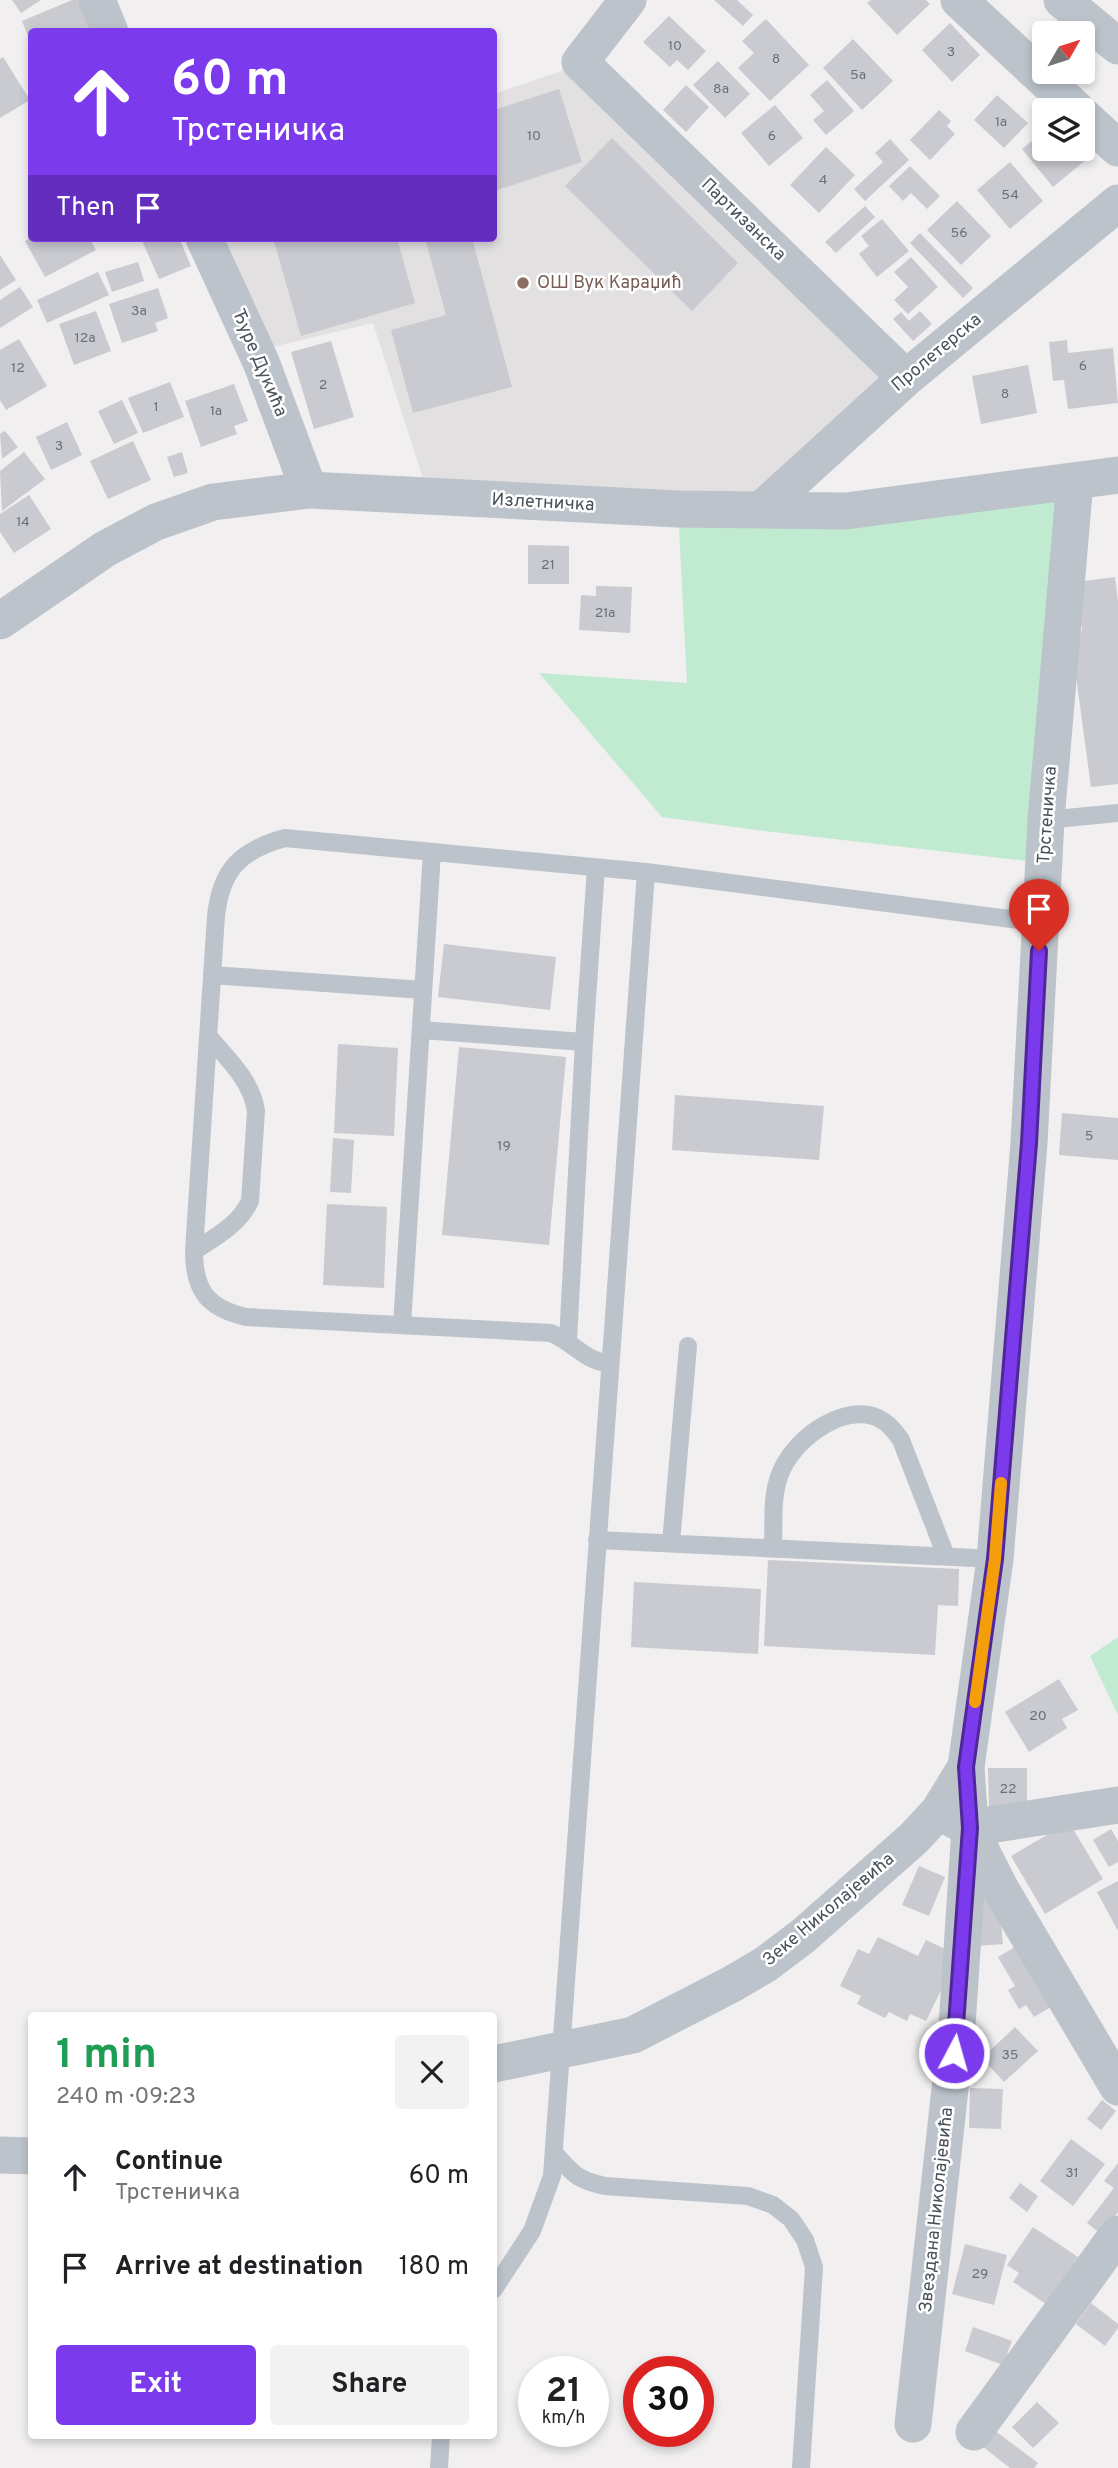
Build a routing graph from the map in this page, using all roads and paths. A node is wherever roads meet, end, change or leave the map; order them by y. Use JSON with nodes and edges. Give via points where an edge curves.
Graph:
{"nodes":[{"id":1,"x":97,"y":0,"type":"edge"},
{"id":2,"x":628,"y":0,"type":"edge"},
{"id":3,"x":959,"y":0,"type":"edge"},
{"id":4,"x":1062,"y":0,"type":"edge"},
{"id":5,"x":108,"y":28,"type":"edge"},
{"id":6,"x":1118,"y":46,"type":"edge"},
{"id":7,"x":1064,"y":98,"type":"edge"},
{"id":8,"x":1095,"y":127,"type":"edge"},
{"id":9,"x":1118,"y":148,"type":"edge"},
{"id":10,"x":1118,"y":203,"type":"edge"},
{"id":11,"x":206,"y":242,"type":"edge"},
{"id":12,"x":906,"y":378,"type":"junction"},
{"id":13,"x":1118,"y":475,"type":"edge"},
{"id":14,"x":1075,"y":481,"type":"junction"},
{"id":15,"x":309,"y":490,"type":"junction"},
{"id":16,"x":761,"y":510,"type":"junction"},
{"id":17,"x":0,"y":621,"type":"edge"},
{"id":18,"x":1118,"y":813,"type":"edge"},
{"id":19,"x":1046,"y":820,"type":"junction"},
{"id":20,"x":432,"y":852,"type":"junction"},
{"id":21,"x":596,"y":868,"type":"junction"},
{"id":22,"x":646,"y":872,"type":"junction"},
{"id":23,"x":1041,"y":923,"type":"junction"},
{"id":24,"x":212,"y":975,"type":"junction"},
{"id":25,"x":423,"y":990,"type":"junction"},
{"id":26,"x":421,"y":1030,"type":"junction"},
{"id":27,"x":208,"y":1036,"type":"junction"},
{"id":28,"x":584,"y":1042,"type":"junction"},
{"id":29,"x":194,"y":1251,"type":"junction"},
{"id":30,"x":402,"y":1325,"type":"junction"},
{"id":31,"x":568,"y":1340,"type":"junction"},
{"id":32,"x":688,"y":1346,"type":"dead end"},
{"id":33,"x":610,"y":1364,"type":"junction"},
{"id":34,"x":597,"y":1540,"type":"junction"},
{"id":35,"x":671,"y":1543,"type":"junction"},
{"id":36,"x":773,"y":1548,"type":"junction"},
{"id":37,"x":946,"y":1556,"type":"junction"},
{"id":38,"x":995,"y":1559,"type":"junction"},
{"id":39,"x":1118,"y":1805,"type":"edge"},
{"id":40,"x":955,"y":1820,"type":"junction"},
{"id":41,"x":560,"y":2050,"type":"junction"},
{"id":42,"x":497,"y":2063,"type":"edge"},
{"id":43,"x":1118,"y":2087,"type":"edge"},
{"id":44,"x":554,"y":2153,"type":"junction"},
{"id":45,"x":0,"y":2155,"type":"edge"},
{"id":46,"x":28,"y":2157,"type":"edge"},
{"id":47,"x":1118,"y":2234,"type":"edge"},
{"id":48,"x":497,"y":2284,"type":"edge"},
{"id":49,"x":913,"y":2424,"type":"dead end"},
{"id":50,"x":974,"y":2432,"type":"dead end"},
{"id":51,"x":440,"y":2439,"type":"edge"},
{"id":52,"x":439,"y":2468,"type":"edge"},
{"id":53,"x":800,"y":2468,"type":"edge"}],
"edges":[{"from":1,"to":5,"type":"street"},
{"from":2,"to":12,"type":"street","name":"Партизанска","via":[[580,62]]},
{"from":3,"to":7,"type":"street"},
{"from":4,"to":6,"type":"street"},
{"from":8,"to":9,"type":"street"},
{"from":10,"to":12,"type":"street","name":"Пролетерска"},
{"from":11,"to":15,"type":"street","name":"Ђуре Дукића","via":[[261,362]]},
{"from":12,"to":16,"type":"street","name":"Пролетерска"},
{"from":13,"to":14,"type":"street","name":"Излетничка"},
{"from":14,"to":16,"type":"street","name":"Излетничка","via":[[846,510]]},
{"from":14,"to":19,"type":"street","name":"Трстеничка"},
{"from":15,"to":16,"type":"street","name":"Излетничка"},
{"from":15,"to":17,"type":"street","name":"Излетничка","via":[[213,502],[156,522],[105,549]]},
{"from":18,"to":19,"type":"lane"},
{"from":19,"to":23,"type":"street","name":"Трстеничка"},
{"from":20,"to":21,"type":"lane"},
{"from":20,"to":24,"type":"lane","via":[[285,838],[263,844],[241,858],[218,893]]},
{"from":20,"to":25,"type":"lane"},
{"from":21,"to":22,"type":"lane"},
{"from":21,"to":28,"type":"lane"},
{"from":22,"to":23,"type":"lane"},
{"from":22,"to":33,"type":"lane"},
{"from":23,"to":38,"type":"street","name":"Трстеничка","via":[[1029,1143]]},
{"from":24,"to":25,"type":"lane"},
{"from":24,"to":27,"type":"lane"},
{"from":25,"to":26,"type":"lane"},
{"from":26,"to":28,"type":"lane"},
{"from":26,"to":30,"type":"lane"},
{"from":27,"to":29,"type":"lane"},
{"from":27,"to":29,"type":"lane","via":[[247,1085],[256,1111],[250,1201],[233,1224]]},
{"from":28,"to":31,"type":"lane"},
{"from":29,"to":30,"type":"lane","via":[[194,1271],[201,1289],[212,1304],[226,1312],[246,1317]]},
{"from":30,"to":31,"type":"lane","via":[[533,1331]]},
{"from":31,"to":33,"type":"lane","via":[[587,1358]]},
{"from":32,"to":35,"type":"lane"},
{"from":33,"to":34,"type":"lane"},
{"from":34,"to":35,"type":"lane"},
{"from":34,"to":41,"type":"lane"},
{"from":35,"to":36,"type":"lane"},
{"from":36,"to":37,"type":"lane"},
{"from":36,"to":37,"type":"lane","via":[[775,1498],[788,1458],[801,1441],[822,1427],[859,1415],[874,1416],[901,1440]]},
{"from":37,"to":38,"type":"lane"},
{"from":38,"to":40,"type":"street","name":"Трстеничка"},
{"from":39,"to":40,"type":"street"},
{"from":40,"to":41,"type":"street","name":"Зеке Николајевића","via":[[914,1838],[813,1927],[732,1984],[633,2035]]},
{"from":40,"to":43,"type":"street"},
{"from":40,"to":49,"type":"street","name":"Звездана Николајевића","via":[[957,2026]]},
{"from":41,"to":42,"type":"street","name":"Зеке Николајевића"},
{"from":41,"to":44,"type":"lane"},
{"from":44,"to":48,"type":"lane","via":[[552,2176],[532,2231]]},
{"from":44,"to":53,"type":"lane","via":[[573,2175],[589,2183],[747,2196],[773,2205],[791,2219],[805,2240],[814,2267]]},
{"from":45,"to":46,"type":"street"},
{"from":47,"to":50,"type":"street"},
{"from":51,"to":52,"type":"lane"}]}
